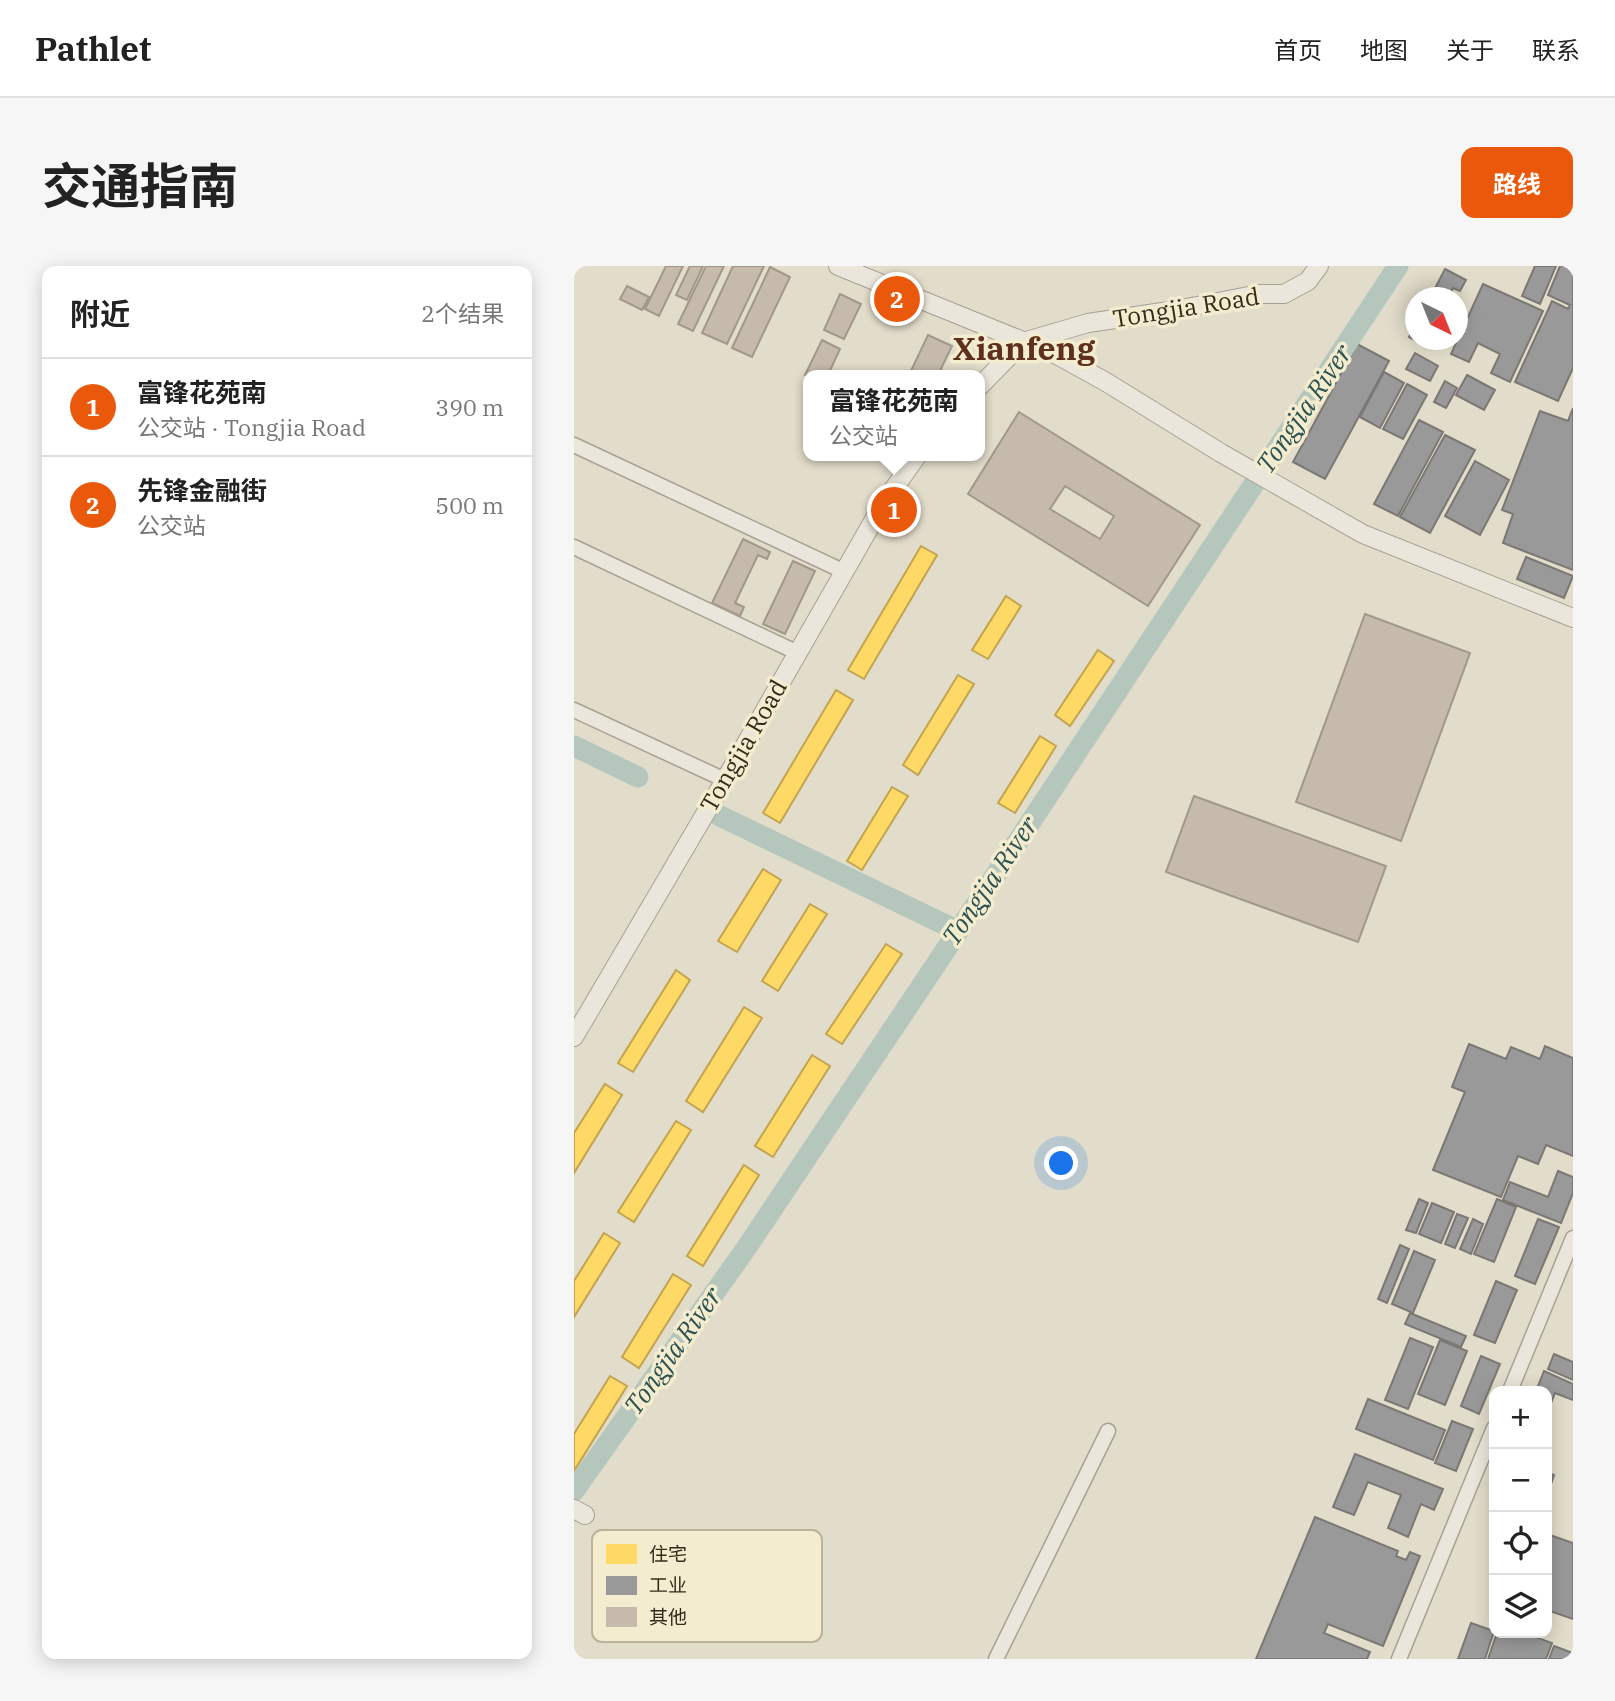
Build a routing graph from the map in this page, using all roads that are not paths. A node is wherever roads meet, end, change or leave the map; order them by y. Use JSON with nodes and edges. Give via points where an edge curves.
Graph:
{"nodes":[{"id":1,"x":838,"y":266,"type":"edge"},
{"id":2,"x":1319,"y":266,"type":"edge"},
{"id":3,"x":1023,"y":342,"type":"junction"},
{"id":4,"x":985,"y":381,"type":"edge"},
{"id":5,"x":574,"y":444,"type":"edge"},
{"id":6,"x":913,"y":461,"type":"edge"},
{"id":7,"x":574,"y":547,"type":"edge"},
{"id":8,"x":845,"y":572,"type":"junction"},
{"id":9,"x":1573,"y":618,"type":"edge"},
{"id":10,"x":798,"y":653,"type":"junction"},
{"id":11,"x":574,"y":710,"type":"edge"},
{"id":12,"x":725,"y":780,"type":"junction"},
{"id":13,"x":574,"y":1037,"type":"edge"},
{"id":14,"x":1573,"y":1238,"type":"edge"},
{"id":15,"x":1512,"y":1386,"type":"edge"},
{"id":16,"x":1108,"y":1431,"type":"dead end"},
{"id":17,"x":1489,"y":1440,"type":"edge"},
{"id":18,"x":996,"y":1659,"type":"edge"},
{"id":19,"x":1399,"y":1659,"type":"edge"}],
"edges":[{"from":1,"to":3,"type":"street"},
{"from":2,"to":3,"type":"street","name":"Tongjia Road","via":[[1308,281],[1284,294],[1259,294],[1088,323]]},
{"from":3,"to":4,"type":"street","name":"Tongjia Road"},
{"from":3,"to":9,"type":"street","via":[[1106,382],[1363,534]]},
{"from":5,"to":8,"type":"street"},
{"from":6,"to":8,"type":"street","name":"Tongjia Road","via":[[883,503]]},
{"from":7,"to":10,"type":"street"},
{"from":8,"to":10,"type":"street","name":"Tongjia Road"},
{"from":10,"to":12,"type":"street","name":"Tongjia Road"},
{"from":11,"to":12,"type":"street"},
{"from":12,"to":13,"type":"street","name":"Tongjia Road"},
{"from":14,"to":15,"type":"street"},
{"from":16,"to":18,"type":"street"},
{"from":17,"to":19,"type":"street"}]}
